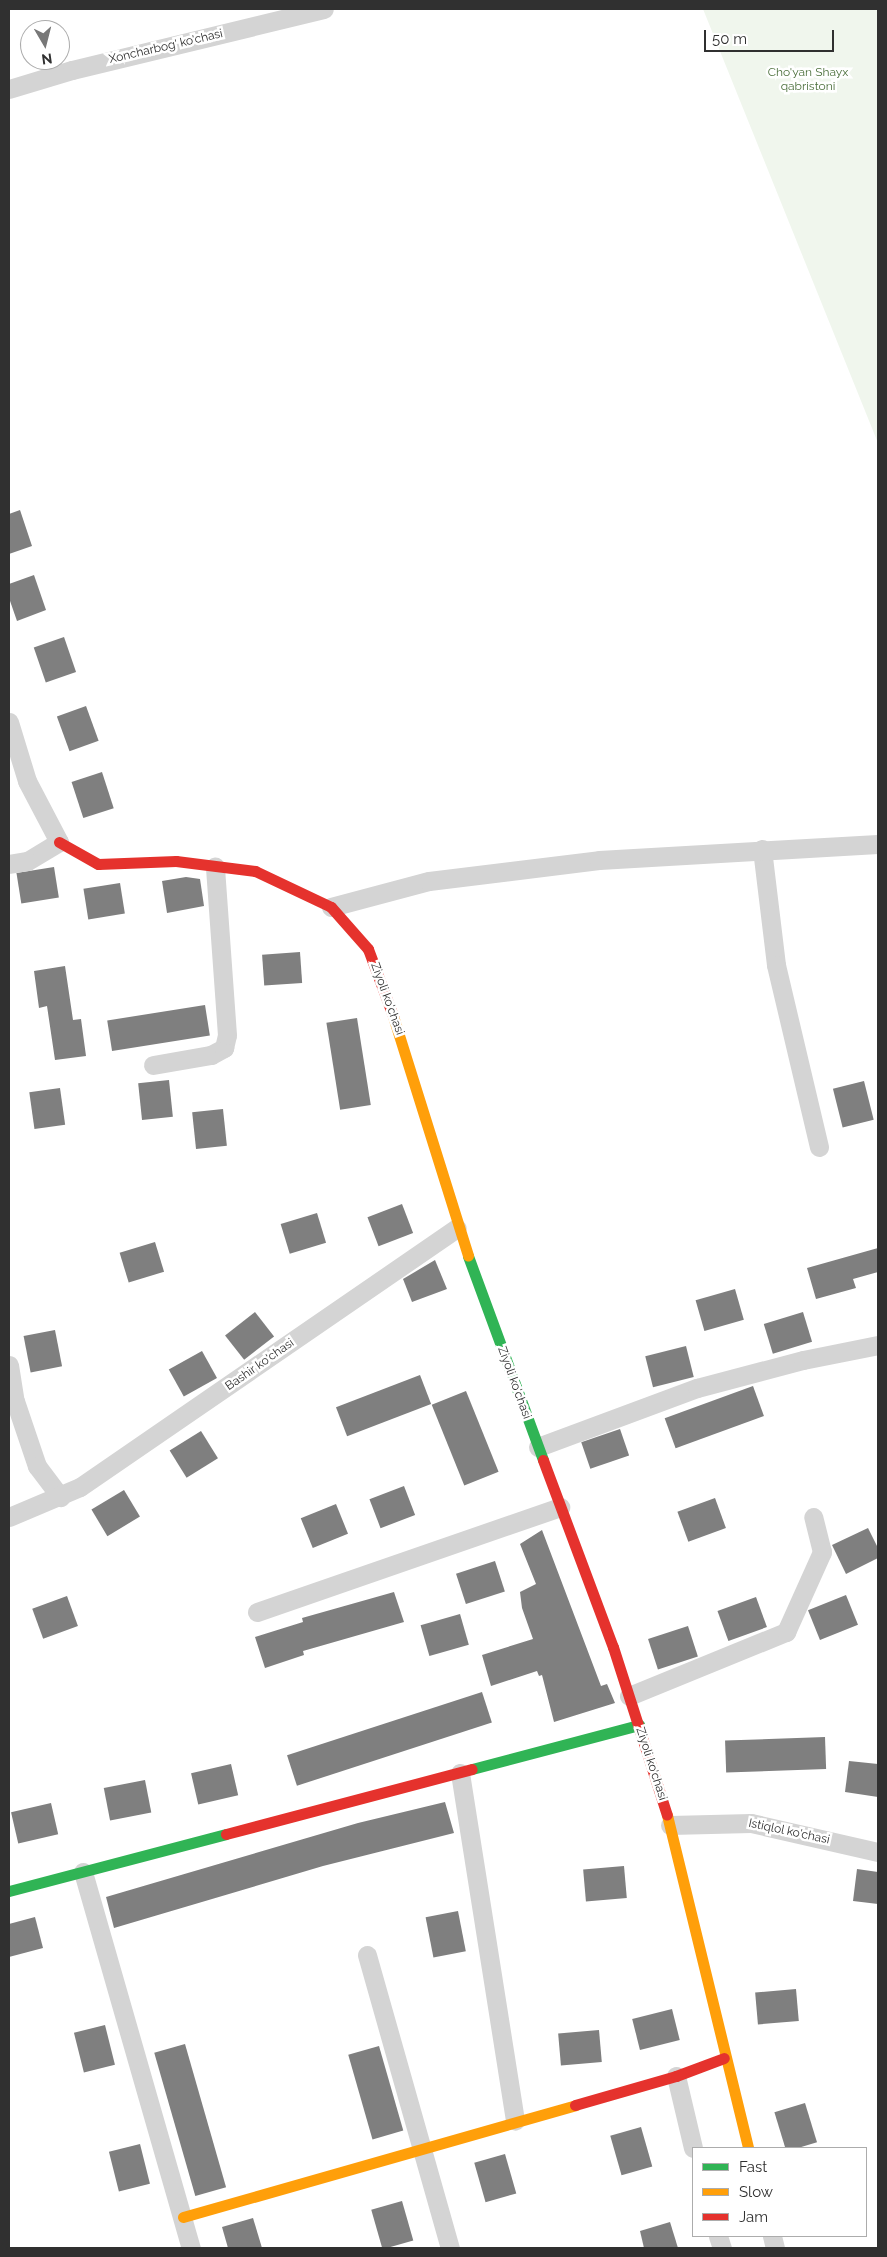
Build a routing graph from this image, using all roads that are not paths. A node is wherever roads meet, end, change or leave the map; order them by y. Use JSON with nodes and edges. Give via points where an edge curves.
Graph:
{"nodes":[{"id":1,"x":324,"y":9,"type":"edge"},
{"id":2,"x":9,"y":89,"type":"edge"},
{"id":3,"x":9,"y":722,"type":"edge"},
{"id":4,"x":59,"y":842,"type":"junction"},
{"id":5,"x":878,"y":844,"type":"edge"},
{"id":6,"x":762,"y":850,"type":"junction"},
{"id":7,"x":9,"y":864,"type":"edge"},
{"id":8,"x":215,"y":866,"type":"junction"},
{"id":9,"x":331,"y":907,"type":"junction"},
{"id":10,"x":153,"y":1065,"type":"dead end"},
{"id":11,"x":819,"y":1147,"type":"dead end"},
{"id":12,"x":457,"y":1228,"type":"junction"},
{"id":13,"x":878,"y":1345,"type":"edge"},
{"id":14,"x":9,"y":1366,"type":"edge"},
{"id":15,"x":538,"y":1448,"type":"junction"},
{"id":16,"x":60,"y":1497,"type":"junction"},
{"id":17,"x":560,"y":1507,"type":"junction"},
{"id":18,"x":9,"y":1517,"type":"edge"},
{"id":19,"x":813,"y":1517,"type":"dead end"},
{"id":20,"x":257,"y":1612,"type":"dead end"},
{"id":21,"x":629,"y":1696,"type":"junction"},
{"id":22,"x":639,"y":1725,"type":"junction"},
{"id":23,"x":460,"y":1773,"type":"junction"},
{"id":24,"x":670,"y":1824,"type":"junction"},
{"id":25,"x":878,"y":1852,"type":"edge"},
{"id":26,"x":83,"y":1872,"type":"junction"},
{"id":27,"x":9,"y":1891,"type":"edge"},
{"id":28,"x":367,"y":1955,"type":"dead end"},
{"id":29,"x":724,"y":2058,"type":"junction"},
{"id":30,"x":676,"y":2076,"type":"junction"},
{"id":31,"x":514,"y":2121,"type":"junction"},
{"id":32,"x":693,"y":2147,"type":"edge"},
{"id":33,"x":748,"y":2147,"type":"edge"},
{"id":34,"x":419,"y":2148,"type":"junction"},
{"id":35,"x":183,"y":2217,"type":"junction"},
{"id":36,"x":192,"y":2248,"type":"edge"},
{"id":37,"x":450,"y":2248,"type":"edge"}],
"edges":[{"from":1,"to":2,"type":"street","name":"Xoncharbog' ko'chasi","via":[[72,70]]},
{"from":3,"to":4,"type":"street","via":[[27,781]]},
{"from":4,"to":7,"type":"street","via":[[27,861]]},
{"from":4,"to":8,"type":"street","name":"Ziyoli ko'chasi","via":[[98,864],[176,861]]},
{"from":5,"to":6,"type":"street"},
{"from":6,"to":9,"type":"street","via":[[599,860],[430,881]]},
{"from":6,"to":11,"type":"street","via":[[776,965]]},
{"from":8,"to":9,"type":"street","name":"Ziyoli ko'chasi","via":[[255,871]]},
{"from":8,"to":10,"type":"street","via":[[227,1035],[224,1048],[211,1055]]},
{"from":9,"to":12,"type":"street","name":"Ziyoli ko'chasi","via":[[368,949],[399,1032]]},
{"from":12,"to":15,"type":"street","name":"Ziyoli ko'chasi"},
{"from":12,"to":16,"type":"street","name":"Bashir ko'chasi","via":[[256,1368]]},
{"from":13,"to":15,"type":"street","via":[[803,1360],[697,1388]]},
{"from":14,"to":16,"type":"street","via":[[15,1402],[37,1466]]},
{"from":15,"to":17,"type":"street","name":"Ziyoli ko'chasi"},
{"from":16,"to":18,"type":"street","name":"Bashir ko'chasi"},
{"from":17,"to":20,"type":"street"},
{"from":17,"to":21,"type":"street","name":"Ziyoli ko'chasi"},
{"from":19,"to":21,"type":"street","via":[[822,1552],[786,1632]]},
{"from":21,"to":22,"type":"street","name":"Ziyoli ko'chasi"},
{"from":22,"to":23,"type":"street"},
{"from":22,"to":24,"type":"street","name":"Ziyoli ko'chasi"},
{"from":23,"to":26,"type":"street"},
{"from":23,"to":31,"type":"street"},
{"from":24,"to":25,"type":"street","name":"Istiqlol ko'chasi","via":[[751,1823]]},
{"from":24,"to":29,"type":"street","name":"Ziyoli ko'chasi"},
{"from":26,"to":27,"type":"street"},
{"from":26,"to":35,"type":"street"},
{"from":28,"to":34,"type":"street"},
{"from":29,"to":30,"type":"street"},
{"from":29,"to":33,"type":"street","name":"Ziyoli ko'chasi"},
{"from":30,"to":31,"type":"street"},
{"from":30,"to":32,"type":"street"},
{"from":31,"to":34,"type":"street"},
{"from":34,"to":35,"type":"street"},
{"from":34,"to":37,"type":"street"},
{"from":35,"to":36,"type":"street"}]}
